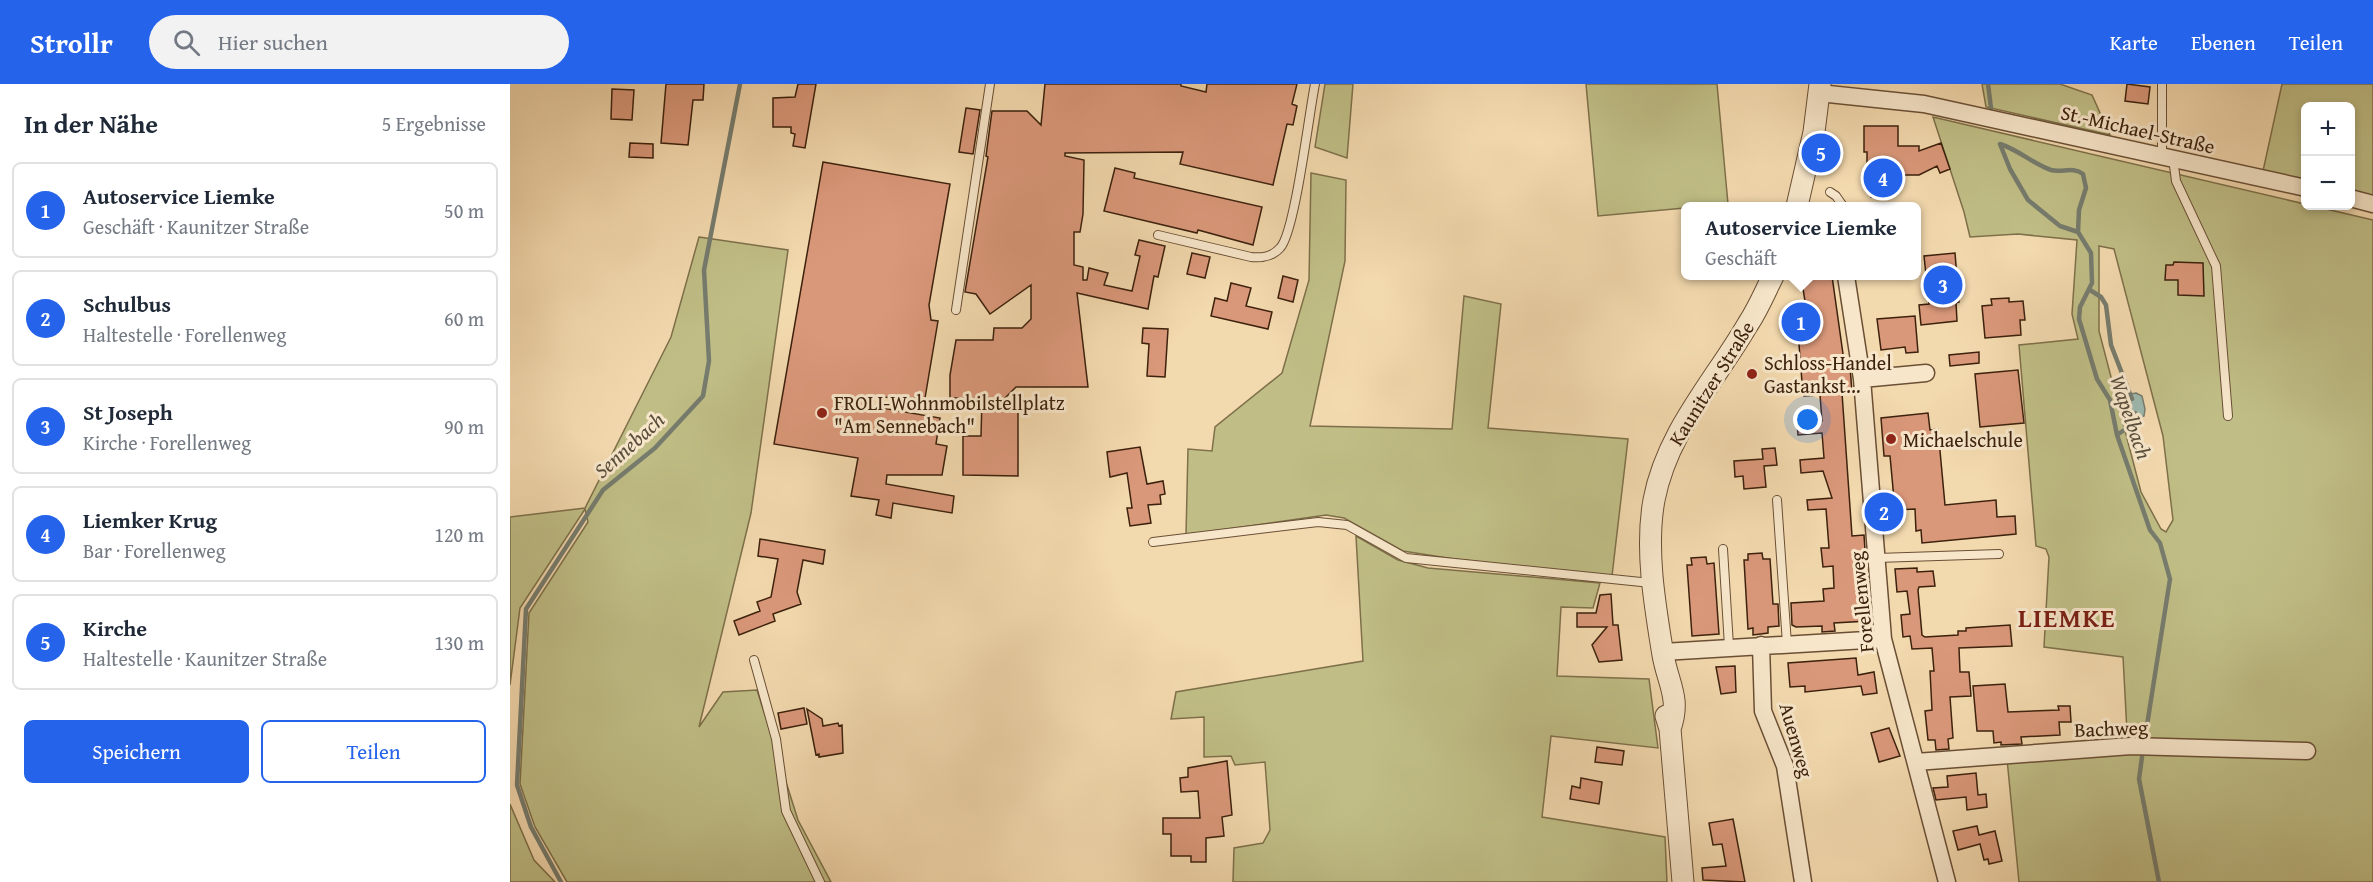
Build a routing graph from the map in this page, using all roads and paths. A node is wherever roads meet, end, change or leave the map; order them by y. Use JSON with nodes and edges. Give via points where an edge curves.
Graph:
{"nodes":[{"id":1,"x":990,"y":84,"type":"edge"},
{"id":2,"x":1315,"y":84,"type":"edge"},
{"id":3,"x":2162,"y":84,"type":"edge"},
{"id":4,"x":1819,"y":89,"type":"edge"},
{"id":5,"x":2167,"y":157,"type":"junction"},
{"id":6,"x":2301,"y":187,"type":"edge"},
{"id":7,"x":1830,"y":192,"type":"dead end"},
{"id":8,"x":2355,"y":199,"type":"edge"},
{"id":9,"x":1798,"y":202,"type":"edge"},
{"id":10,"x":1840,"y":202,"type":"edge"},
{"id":11,"x":2373,"y":204,"type":"edge"},
{"id":12,"x":1158,"y":236,"type":"dead end"},
{"id":13,"x":1771,"y":280,"type":"edge"},
{"id":14,"x":1847,"y":280,"type":"edge"},
{"id":15,"x":956,"y":310,"type":"dead end"},
{"id":16,"x":1926,"y":373,"type":"dead end"},
{"id":17,"x":1862,"y":379,"type":"junction"},
{"id":18,"x":2228,"y":416,"type":"dead end"},
{"id":19,"x":1777,"y":500,"type":"dead end"},
{"id":20,"x":1153,"y":542,"type":"dead end"},
{"id":21,"x":1724,"y":549,"type":"dead end"},
{"id":22,"x":1999,"y":554,"type":"dead end"},
{"id":23,"x":1877,"y":558,"type":"junction"},
{"id":24,"x":1654,"y":583,"type":"junction"},
{"id":25,"x":1883,"y":639,"type":"junction"},
{"id":26,"x":1787,"y":644,"type":"junction"},
{"id":27,"x":1761,"y":645,"type":"junction"},
{"id":28,"x":1729,"y":646,"type":"junction"},
{"id":29,"x":754,"y":660,"type":"dead end"},
{"id":30,"x":1664,"y":663,"type":"junction"},
{"id":31,"x":2307,"y":752,"type":"dead end"},
{"id":32,"x":1916,"y":762,"type":"junction"},
{"id":33,"x":820,"y":882,"type":"edge"},
{"id":34,"x":1683,"y":882,"type":"edge"},
{"id":35,"x":1803,"y":882,"type":"edge"},
{"id":36,"x":1947,"y":882,"type":"edge"}],
"edges":[{"from":1,"to":15,"type":"lane"},
{"from":2,"to":12,"type":"lane","via":[[1291,224],[1281,248],[1264,258],[1251,257]]},
{"from":3,"to":5,"type":"lane"},
{"from":4,"to":5,"type":"street","name":"St.-Michael-Straße","via":[[1924,104]]},
{"from":4,"to":9,"type":"street"},
{"from":5,"to":6,"type":"street","name":"St.-Michael-Straße"},
{"from":5,"to":18,"type":"lane","via":[[2216,266]]},
{"from":7,"to":10,"type":"lane"},
{"from":8,"to":11,"type":"street"},
{"from":13,"to":24,"type":"street","name":"Kaunitzer Straße","via":[[1749,324],[1682,424],[1666,456],[1654,501]]},
{"from":14,"to":17,"type":"street","name":"Forellenweg"},
{"from":16,"to":17,"type":"street"},
{"from":17,"to":23,"type":"street","name":"Forellenweg"},
{"from":19,"to":26,"type":"lane"},
{"from":20,"to":24,"type":"lane","via":[[1318,522],[1347,525],[1406,558]]},
{"from":21,"to":28,"type":"lane"},
{"from":22,"to":23,"type":"lane"},
{"from":23,"to":25,"type":"street","name":"Forellenweg"},
{"from":24,"to":30,"type":"street","name":"Kaunitzer Straße"},
{"from":25,"to":26,"type":"street"},
{"from":25,"to":32,"type":"street","name":"Forellenweg"},
{"from":26,"to":27,"type":"street"},
{"from":27,"to":28,"type":"street"},
{"from":27,"to":35,"type":"street","name":"Auenweg","via":[[1763,711],[1785,766]]},
{"from":28,"to":30,"type":"street"},
{"from":29,"to":33,"type":"lane","via":[[776,739],[786,811]]},
{"from":30,"to":34,"type":"street","name":"Kaunitzer Straße","via":[[1665,714],[1670,729]]},
{"from":31,"to":32,"type":"street","name":"Bachweg","via":[[2131,746]]},
{"from":32,"to":36,"type":"street","name":"Forellenweg"}]}
